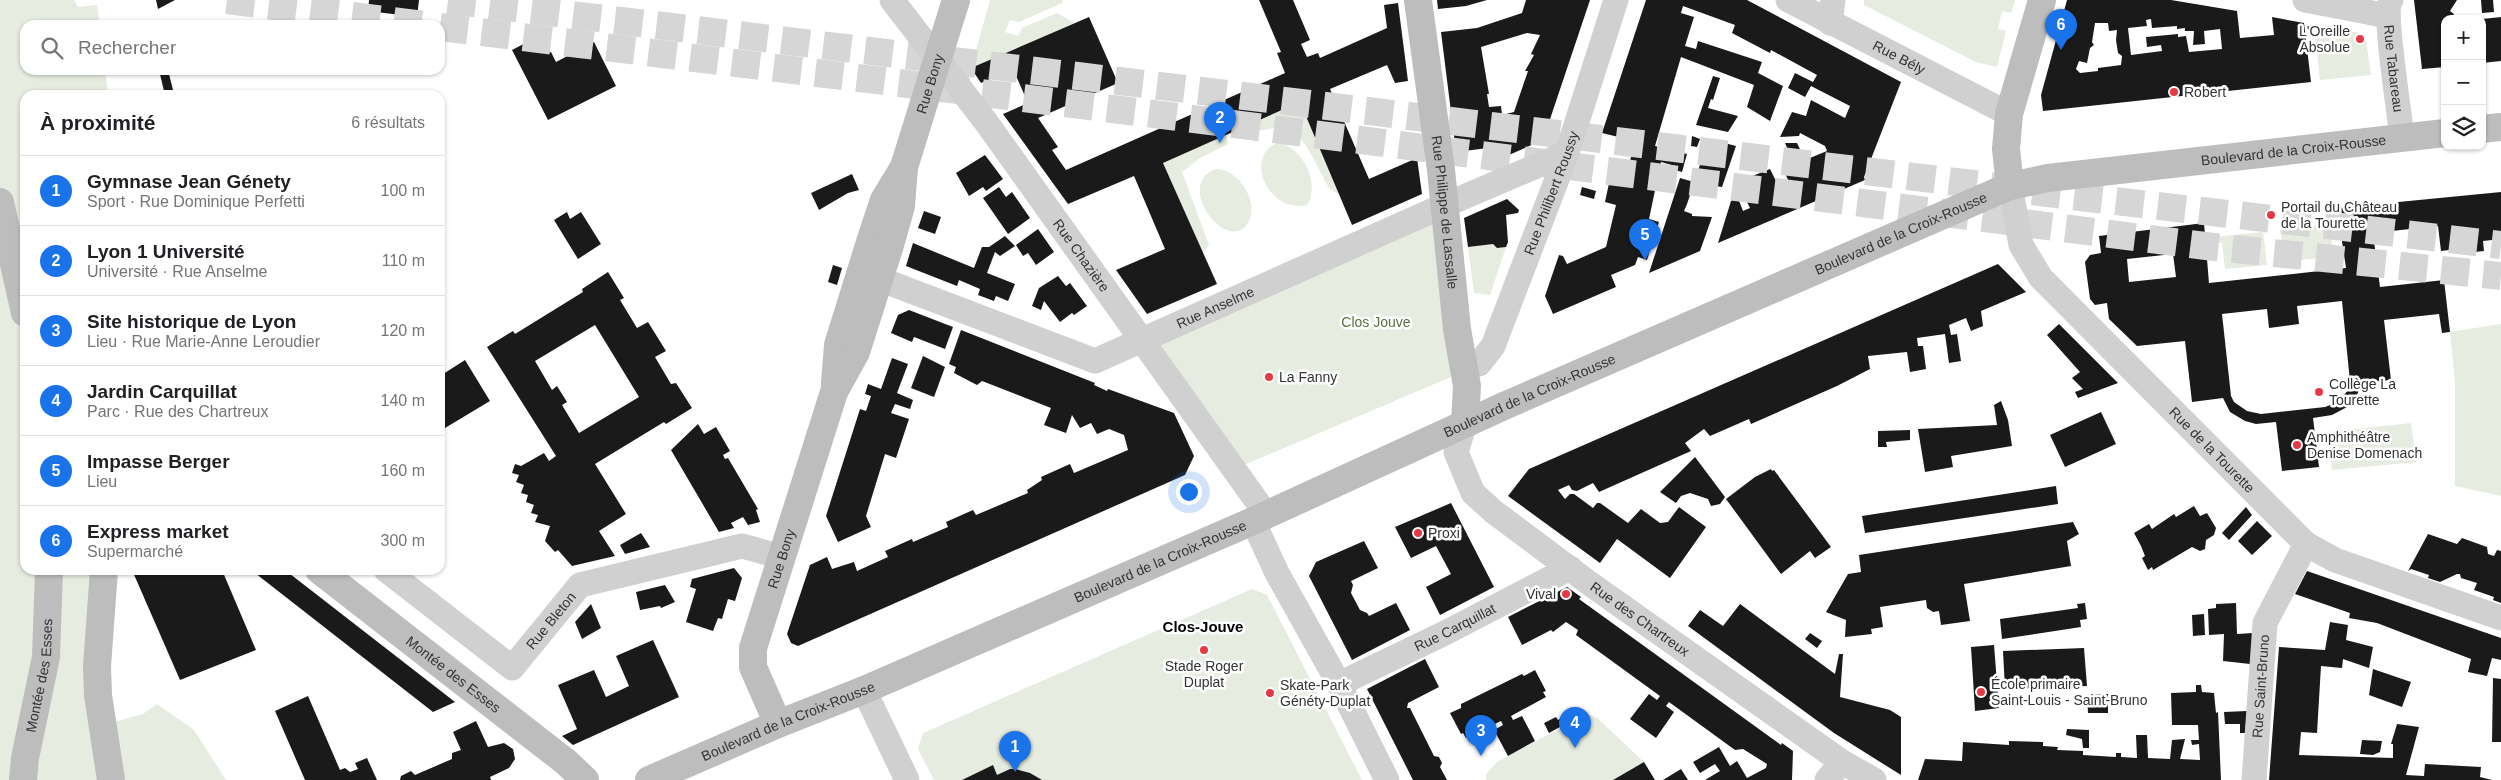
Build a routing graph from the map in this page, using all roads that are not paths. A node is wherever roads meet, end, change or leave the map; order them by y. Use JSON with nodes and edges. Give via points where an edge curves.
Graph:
{"nodes":[{"id":1,"x":892,"y":0,"type":"edge"},
{"id":2,"x":956,"y":0,"type":"edge"},
{"id":3,"x":1418,"y":0,"type":"edge"},
{"id":4,"x":1616,"y":0,"type":"edge"},
{"id":5,"x":1788,"y":0,"type":"edge"},
{"id":6,"x":2042,"y":0,"type":"edge"},
{"id":7,"x":2305,"y":0,"type":"edge"},
{"id":8,"x":2389,"y":8,"type":"edge"},
{"id":9,"x":1831,"y":11,"type":"edge"},
{"id":10,"x":938,"y":57,"type":"junction"},
{"id":11,"x":2010,"y":114,"type":"junction"},
{"id":12,"x":2501,"y":127,"type":"edge"},
{"id":13,"x":2486,"y":129,"type":"edge"},
{"id":14,"x":2441,"y":133,"type":"edge"},
{"id":15,"x":2402,"y":138,"type":"junction"},
{"id":16,"x":1567,"y":153,"type":"junction"},
{"id":17,"x":2010,"y":186,"type":"junction"},
{"id":18,"x":0,"y":202,"type":"edge"},
{"id":19,"x":1445,"y":204,"type":"junction"},
{"id":20,"x":870,"y":275,"type":"junction"},
{"id":21,"x":20,"y":292,"type":"edge"},
{"id":22,"x":1141,"y":339,"type":"junction"},
{"id":23,"x":1464,"y":368,"type":"junction"},
{"id":24,"x":1465,"y":424,"type":"junction"},
{"id":25,"x":1260,"y":517,"type":"junction"},
{"id":26,"x":2306,"y":544,"type":"junction"},
{"id":27,"x":782,"y":557,"type":"junction"},
{"id":28,"x":1570,"y":568,"type":"junction"},
{"id":29,"x":49,"y":575,"type":"edge"},
{"id":30,"x":104,"y":575,"type":"edge"},
{"id":31,"x":325,"y":575,"type":"edge"},
{"id":32,"x":392,"y":575,"type":"edge"},
{"id":33,"x":2501,"y":618,"type":"edge"},
{"id":34,"x":1338,"y":684,"type":"junction"},
{"id":35,"x":864,"y":690,"type":"junction"},
{"id":36,"x":778,"y":724,"type":"junction"},
{"id":37,"x":1835,"y":771,"type":"edge"},
{"id":38,"x":23,"y":780,"type":"edge"},
{"id":39,"x":111,"y":780,"type":"edge"},
{"id":40,"x":585,"y":780,"type":"edge"},
{"id":41,"x":649,"y":780,"type":"edge"},
{"id":42,"x":907,"y":780,"type":"edge"},
{"id":43,"x":1387,"y":780,"type":"edge"},
{"id":44,"x":1874,"y":780,"type":"edge"},
{"id":45,"x":2254,"y":780,"type":"edge"}],
"edges":[{"from":1,"to":10,"type":"street","name":"Rue Chazière"},
{"from":2,"to":10,"type":"main road","name":"Rue Bony"},
{"from":3,"to":19,"type":"main road","name":"Rue Philippe de Lassalle"},
{"from":4,"to":16,"type":"street","name":"Rue Philibert Roussy"},
{"from":5,"to":9,"type":"street","name":"Rue Bély"},
{"from":6,"to":11,"type":"main road"},
{"from":7,"to":8,"type":"street"},
{"from":8,"to":15,"type":"street","name":"Rue Tabareau"},
{"from":9,"to":11,"type":"street","name":"Rue Bély"},
{"from":10,"to":20,"type":"main road","name":"Rue Bony","via":[[904,167],[902,206]]},
{"from":10,"to":22,"type":"street","name":"Rue Chazière"},
{"from":11,"to":17,"type":"main road","via":[[2006,149]]},
{"from":12,"to":13,"type":"main road"},
{"from":14,"to":15,"type":"main road","name":"Boulevard de la Croix-Rousse"},
{"from":15,"to":17,"type":"main road","name":"Boulevard de la Croix-Rousse","via":[[2048,178]]},
{"from":16,"to":19,"type":"street","name":"Rue Anselme"},
{"from":16,"to":23,"type":"street","name":"Rue Philibert Roussy","via":[[1493,346],[1478,364]]},
{"from":17,"to":24,"type":"main road","name":"Boulevard de la Croix-Rousse"},
{"from":17,"to":26,"type":"street","name":"Rue de la Tourette","via":[[2021,245],[2041,278]]},
{"from":18,"to":21,"type":"main road"},
{"from":19,"to":22,"type":"street","name":"Rue Anselme"},
{"from":19,"to":23,"type":"main road","name":"Rue Philippe de Lassalle"},
{"from":20,"to":22,"type":"street","name":"Rue Anselme","via":[[1095,361]]},
{"from":20,"to":27,"type":"main road","name":"Rue Bony","via":[[856,352],[834,392]]},
{"from":22,"to":25,"type":"street","name":"Rue Chazière"},
{"from":23,"to":24,"type":"main road","name":"Rue Philippe de Lassalle","via":[[1468,405]]},
{"from":24,"to":25,"type":"main road","name":"Boulevard de la Croix-Rousse"},
{"from":24,"to":28,"type":"street","name":"Rue des Chartreux","via":[[1456,452],[1473,493]]},
{"from":25,"to":34,"type":"street","name":"Rue Chazière","via":[[1277,573]]},
{"from":25,"to":35,"type":"main road","name":"Boulevard de la Croix-Rousse"},
{"from":26,"to":33,"type":"street","name":"Rue de la Tourette","via":[[2336,560]]},
{"from":26,"to":45,"type":"street","name":"Rue Saint-Bruno","via":[[2265,623]]},
{"from":27,"to":32,"type":"street","name":"Rue Bleton","via":[[742,546],[580,586],[512,668]]},
{"from":27,"to":36,"type":"main road","name":"Rue Bony","via":[[752,658]]},
{"from":28,"to":34,"type":"street","name":"Rue Carquillat"},
{"from":28,"to":37,"type":"street","name":"Rue des Chartreux"},
{"from":29,"to":38,"type":"main road","name":"Montée des Esses","via":[[46,657]]},
{"from":30,"to":39,"type":"main road","via":[[98,685]]},
{"from":31,"to":40,"type":"main road","name":"Montée des Esses"},
{"from":34,"to":43,"type":"street","name":"Rue Chazière"},
{"from":35,"to":36,"type":"main road","name":"Boulevard de la Croix-Rousse"},
{"from":35,"to":42,"type":"street"},
{"from":36,"to":41,"type":"main road","name":"Boulevard de la Croix-Rousse"},
{"from":37,"to":44,"type":"street","name":"Rue des Chartreux"}]}
